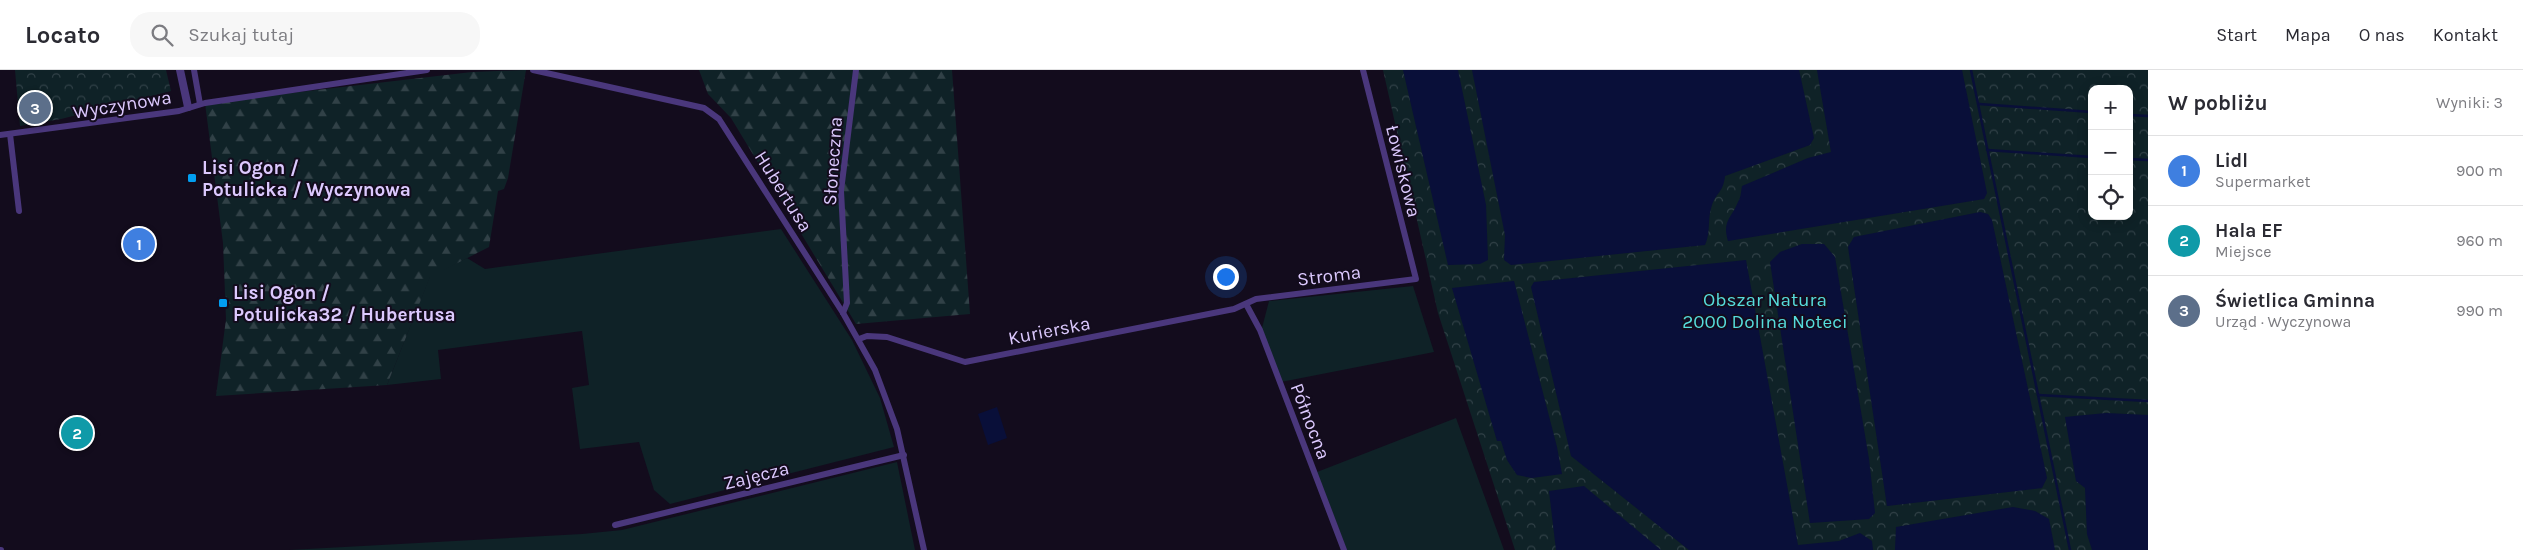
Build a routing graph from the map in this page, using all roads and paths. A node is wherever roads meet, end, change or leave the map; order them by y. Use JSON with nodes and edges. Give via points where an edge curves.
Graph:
{"nodes":[{"id":1,"x":180,"y":70,"type":"edge"},
{"id":2,"x":194,"y":70,"type":"edge"},
{"id":3,"x":427,"y":70,"type":"edge"},
{"id":4,"x":533,"y":70,"type":"edge"},
{"id":5,"x":856,"y":70,"type":"edge"},
{"id":6,"x":1363,"y":70,"type":"edge"},
{"id":7,"x":200,"y":104,"type":"junction"},
{"id":8,"x":188,"y":107,"type":"junction"},
{"id":9,"x":10,"y":134,"type":"junction"},
{"id":10,"x":0,"y":135,"type":"edge"},
{"id":11,"x":19,"y":211,"type":"dead end"},
{"id":12,"x":1416,"y":279,"type":"joint"},
{"id":13,"x":1246,"y":304,"type":"junction"},
{"id":14,"x":843,"y":313,"type":"junction"},
{"id":15,"x":859,"y":339,"type":"junction"},
{"id":16,"x":904,"y":455,"type":"junction"},
{"id":17,"x":615,"y":525,"type":"dead end"},
{"id":18,"x":924,"y":550,"type":"edge"},
{"id":19,"x":1344,"y":550,"type":"edge"}],
"edges":[{"from":1,"to":8,"type":"street"},
{"from":2,"to":7,"type":"street"},
{"from":3,"to":7,"type":"street"},
{"from":4,"to":14,"type":"street","name":"Hubertusa","via":[[712,112],[738,147]]},
{"from":5,"to":14,"type":"street","name":"Słoneczna","via":[[841,190],[848,303]]},
{"from":6,"to":12,"type":"street","name":"Łowiskowa"},
{"from":7,"to":8,"type":"street"},
{"from":8,"to":9,"type":"street","name":"Wyczynowa","via":[[179,111]]},
{"from":9,"to":10,"type":"street","name":"Wyczynowa"},
{"from":9,"to":11,"type":"street"},
{"from":12,"to":13,"type":"street","name":"Stroma","via":[[1256,298]]},
{"from":13,"to":15,"type":"street","name":"Kurierska","via":[[964,362],[887,337]]},
{"from":13,"to":19,"type":"street","name":"Północna","via":[[1260,330]]},
{"from":14,"to":15,"type":"street","name":"Hubertusa"},
{"from":15,"to":16,"type":"street","name":"Hubertusa","via":[[886,396]]},
{"from":16,"to":17,"type":"street","name":"Zajęcza"},
{"from":16,"to":18,"type":"street","name":"Hubertusa"}]}
